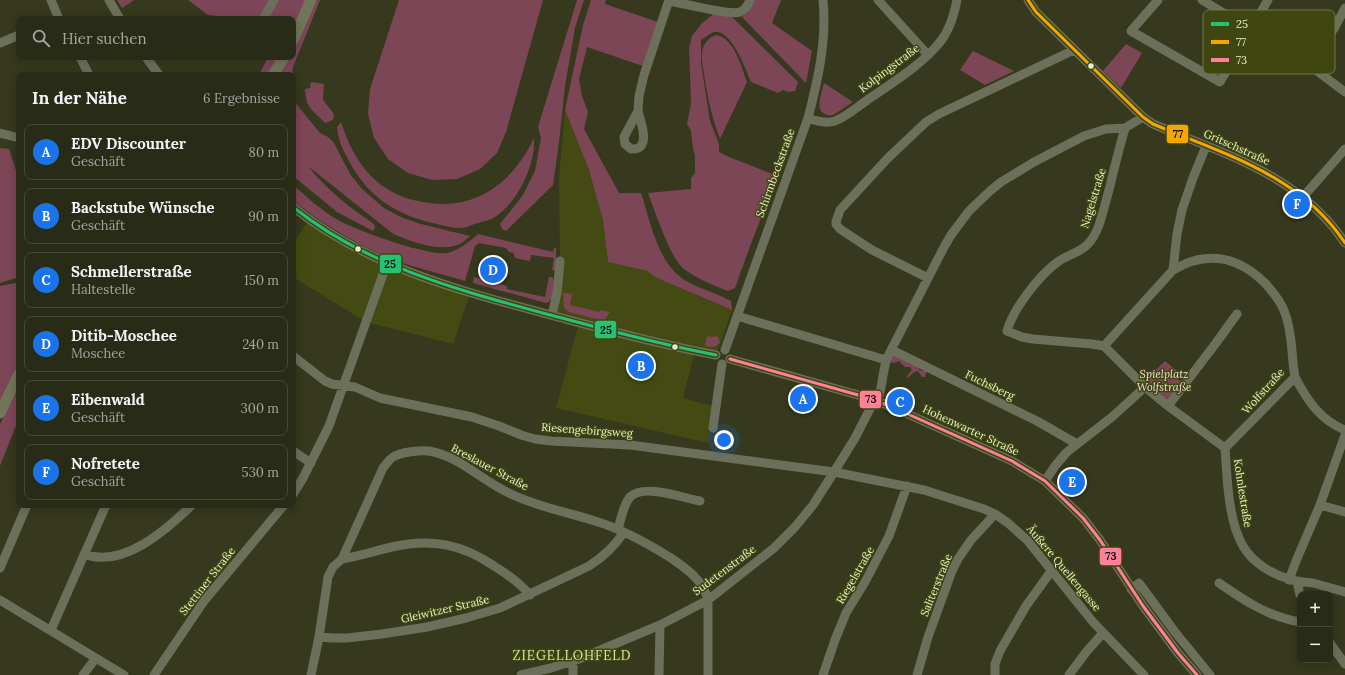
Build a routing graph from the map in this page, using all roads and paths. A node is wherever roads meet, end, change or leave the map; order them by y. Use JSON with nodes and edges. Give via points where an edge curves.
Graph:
{"nodes":[{"id":1,"x":51,"y":0,"type":"edge"},
{"id":2,"x":110,"y":0,"type":"edge"},
{"id":3,"x":274,"y":0,"type":"edge"},
{"id":4,"x":311,"y":0,"type":"edge"},
{"id":5,"x":669,"y":0,"type":"edge"},
{"id":6,"x":750,"y":0,"type":"edge"},
{"id":7,"x":823,"y":0,"type":"edge"},
{"id":8,"x":878,"y":0,"type":"edge"},
{"id":9,"x":957,"y":0,"type":"edge"},
{"id":10,"x":1028,"y":0,"type":"edge"},
{"id":11,"x":1158,"y":0,"type":"edge"},
{"id":12,"x":1202,"y":0,"type":"edge"},
{"id":13,"x":1268,"y":0,"type":"edge"},
{"id":14,"x":1345,"y":8,"type":"edge"},
{"id":15,"x":1219,"y":10,"type":"edge"},
{"id":16,"x":1262,"y":10,"type":"edge"},
{"id":17,"x":56,"y":16,"type":"edge"},
{"id":18,"x":118,"y":16,"type":"edge"},
{"id":19,"x":265,"y":16,"type":"edge"},
{"id":20,"x":1335,"y":27,"type":"edge"},
{"id":21,"x":296,"y":33,"type":"edge"},
{"id":22,"x":16,"y":36,"type":"edge"},
{"id":23,"x":0,"y":43,"type":"edge"},
{"id":24,"x":1074,"y":50,"type":"junction"},
{"id":25,"x":928,"y":55,"type":"junction"},
{"id":26,"x":82,"y":60,"type":"edge"},
{"id":27,"x":148,"y":60,"type":"edge"},
{"id":28,"x":282,"y":60,"type":"edge"},
{"id":29,"x":88,"y":72,"type":"edge"},
{"id":30,"x":157,"y":72,"type":"edge"},
{"id":31,"x":275,"y":72,"type":"edge"},
{"id":32,"x":1203,"y":72,"type":"edge"},
{"id":33,"x":1206,"y":74,"type":"edge"},
{"id":34,"x":1225,"y":74,"type":"edge"},
{"id":35,"x":1321,"y":74,"type":"edge"},
{"id":36,"x":1345,"y":92,"type":"edge"},
{"id":37,"x":638,"y":111,"type":"dead end"},
{"id":38,"x":1143,"y":117,"type":"junction"},
{"id":39,"x":808,"y":118,"type":"junction"},
{"id":40,"x":1125,"y":128,"type":"junction"},
{"id":41,"x":0,"y":134,"type":"edge"},
{"id":42,"x":16,"y":137,"type":"edge"},
{"id":43,"x":1206,"y":146,"type":"junction"},
{"id":44,"x":1345,"y":150,"type":"edge"},
{"id":45,"x":1303,"y":197,"type":"junction"},
{"id":46,"x":296,"y":209,"type":"edge"},
{"id":47,"x":1345,"y":243,"type":"edge"},
{"id":48,"x":560,"y":261,"type":"dead end"},
{"id":49,"x":387,"y":263,"type":"junction"},
{"id":50,"x":1172,"y":270,"type":"junction"},
{"id":51,"x":928,"y":278,"type":"junction"},
{"id":52,"x":1237,"y":314,"type":"dead end"},
{"id":53,"x":552,"y":315,"type":"junction"},
{"id":54,"x":736,"y":316,"type":"junction"},
{"id":55,"x":1104,"y":346,"type":"junction"},
{"id":56,"x":725,"y":350,"type":"junction"},
{"id":57,"x":892,"y":350,"type":"junction"},
{"id":58,"x":716,"y":355,"type":"junction"},
{"id":59,"x":296,"y":358,"type":"edge"},
{"id":60,"x":886,"y":360,"type":"junction"},
{"id":61,"x":726,"y":361,"type":"junction"},
{"id":62,"x":1295,"y":377,"type":"junction"},
{"id":63,"x":16,"y":380,"type":"edge"},
{"id":64,"x":344,"y":386,"type":"junction"},
{"id":65,"x":1145,"y":387,"type":"junction"},
{"id":66,"x":876,"y":401,"type":"junction"},
{"id":67,"x":1168,"y":406,"type":"junction"},
{"id":68,"x":0,"y":413,"type":"edge"},
{"id":69,"x":713,"y":428,"type":"dead end"},
{"id":70,"x":1345,"y":430,"type":"edge"},
{"id":71,"x":1345,"y":435,"type":"edge"},
{"id":72,"x":1077,"y":444,"type":"junction"},
{"id":73,"x":1225,"y":448,"type":"junction"},
{"id":74,"x":296,"y":453,"type":"edge"},
{"id":75,"x":311,"y":463,"type":"junction"},
{"id":76,"x":834,"y":472,"type":"junction"},
{"id":77,"x":1045,"y":481,"type":"junction"},
{"id":78,"x":907,"y":486,"type":"junction"},
{"id":79,"x":296,"y":489,"type":"edge"},
{"id":80,"x":700,"y":501,"type":"dead end"},
{"id":81,"x":1320,"y":505,"type":"junction"},
{"id":82,"x":26,"y":508,"type":"edge"},
{"id":83,"x":105,"y":508,"type":"edge"},
{"id":84,"x":189,"y":508,"type":"edge"},
{"id":85,"x":282,"y":508,"type":"edge"},
{"id":86,"x":1345,"y":512,"type":"edge"},
{"id":87,"x":995,"y":514,"type":"junction"},
{"id":88,"x":621,"y":531,"type":"junction"},
{"id":89,"x":84,"y":554,"type":"junction"},
{"id":90,"x":342,"y":559,"type":"junction"},
{"id":91,"x":0,"y":568,"type":"edge"},
{"id":92,"x":1052,"y":570,"type":"junction"},
{"id":93,"x":1293,"y":580,"type":"junction"},
{"id":94,"x":1219,"y":583,"type":"dead end"},
{"id":95,"x":1131,"y":588,"type":"junction"},
{"id":96,"x":1298,"y":591,"type":"edge"},
{"id":97,"x":1345,"y":592,"type":"edge"},
{"id":98,"x":530,"y":594,"type":"junction"},
{"id":99,"x":0,"y":600,"type":"edge"},
{"id":100,"x":708,"y":600,"type":"junction"},
{"id":101,"x":1297,"y":621,"type":"edge"},
{"id":102,"x":660,"y":624,"type":"junction"},
{"id":103,"x":51,"y":630,"type":"junction"},
{"id":104,"x":1103,"y":633,"type":"junction"},
{"id":105,"x":319,"y":637,"type":"junction"},
{"id":106,"x":1333,"y":647,"type":"edge"},
{"id":107,"x":96,"y":658,"type":"junction"},
{"id":108,"x":573,"y":661,"type":"junction"},
{"id":109,"x":1345,"y":664,"type":"edge"},
{"id":110,"x":83,"y":675,"type":"edge"},
{"id":111,"x":124,"y":675,"type":"edge"},
{"id":112,"x":154,"y":675,"type":"edge"},
{"id":113,"x":311,"y":675,"type":"edge"},
{"id":114,"x":521,"y":675,"type":"edge"},
{"id":115,"x":573,"y":675,"type":"edge"},
{"id":116,"x":659,"y":675,"type":"edge"},
{"id":117,"x":708,"y":675,"type":"edge"},
{"id":118,"x":823,"y":675,"type":"edge"},
{"id":119,"x":917,"y":675,"type":"edge"},
{"id":120,"x":995,"y":675,"type":"edge"},
{"id":121,"x":1069,"y":675,"type":"edge"},
{"id":122,"x":1144,"y":675,"type":"edge"},
{"id":123,"x":1197,"y":675,"type":"edge"},
{"id":124,"x":1210,"y":675,"type":"edge"}],
"edges":[{"from":1,"to":17,"type":"street"},
{"from":2,"to":18,"type":"street"},
{"from":3,"to":19,"type":"street"},
{"from":4,"to":21,"type":"main road"},
{"from":5,"to":6,"type":"street","via":[[736,13],[743,10]]},
{"from":5,"to":37,"type":"street","via":[[644,75]]},
{"from":7,"to":39,"type":"street","name":"Schirmbeckstraße","via":[[821,59]]},
{"from":8,"to":25,"type":"street"},
{"from":9,"to":25,"type":"street","name":"Kolpingstraße","via":[[954,15],[944,36]]},
{"from":10,"to":24,"type":"street","name":"Gritschstraße","via":[[1036,12]]},
{"from":11,"to":32,"type":"street","via":[[1131,30]]},
{"from":12,"to":15,"type":"street"},
{"from":13,"to":16,"type":"street"},
{"from":14,"to":20,"type":"street"},
{"from":22,"to":23,"type":"street"},
{"from":24,"to":38,"type":"street","name":"Gritschstraße"},
{"from":24,"to":51,"type":"street","via":[[926,122],[887,159],[840,210],[836,224],[840,230],[872,250]]},
{"from":25,"to":39,"type":"street","name":"Kolpingstraße","via":[[835,121],[822,122]]},
{"from":26,"to":29,"type":"street"},
{"from":27,"to":30,"type":"street"},
{"from":28,"to":31,"type":"main road"},
{"from":33,"to":34,"type":"street","via":[[1220,82]]},
{"from":35,"to":36,"type":"street"},
{"from":38,"to":40,"type":"street"},
{"from":38,"to":43,"type":"street","name":"Gritschstraße","via":[[1153,124]]},
{"from":39,"to":54,"type":"street","name":"Schirmbeckstraße"},
{"from":40,"to":51,"type":"street","name":"Sudetenstraße","via":[[1106,129],[1084,136],[1001,182],[979,200],[960,223]]},
{"from":40,"to":55,"type":"street","name":"Nagelstraße","via":[[1104,209],[1091,240],[1088,245],[1048,269],[1026,296],[1007,331],[1033,339]]},
{"from":41,"to":42,"type":"street"},
{"from":43,"to":45,"type":"street","name":"Gritschstraße","via":[[1264,171]]},
{"from":43,"to":50,"type":"street","via":[[1182,210]]},
{"from":44,"to":45,"type":"street"},
{"from":45,"to":47,"type":"street","name":"Gritschstraße","via":[[1327,218]]},
{"from":46,"to":49,"type":"street","via":[[334,236]]},
{"from":48,"to":53,"type":"street"},
{"from":49,"to":53,"type":"street","via":[[466,292]]},
{"from":49,"to":64,"type":"street"},
{"from":50,"to":55,"type":"street"},
{"from":50,"to":62,"type":"street","name":"Wolfstraße","via":[[1191,261],[1222,258],[1258,277],[1280,302],[1285,312],[1291,336]]},
{"from":51,"to":57,"type":"street","name":"Sudetenstraße"},
{"from":52,"to":67,"type":"street"},
{"from":53,"to":58,"type":"street"},
{"from":54,"to":56,"type":"street","name":"Schirmbeckstraße"},
{"from":54,"to":60,"type":"street"},
{"from":55,"to":65,"type":"street"},
{"from":56,"to":58,"type":"street","via":[[720,350]]},
{"from":56,"to":61,"type":"street","via":[[730,354]]},
{"from":57,"to":60,"type":"street","name":"Sudetenstraße"},
{"from":57,"to":72,"type":"street","name":"Fuchsberg","via":[[1038,421]]},
{"from":58,"to":61,"type":"street","via":[[717,361]]},
{"from":59,"to":64,"type":"street","name":"Riesengebirgsweg","via":[[325,380]]},
{"from":60,"to":66,"type":"street","name":"Sudetenstraße"},
{"from":61,"to":66,"type":"street","name":"Hohenwarter Straße"},
{"from":61,"to":69,"type":"street"},
{"from":62,"to":70,"type":"street","via":[[1314,409]]},
{"from":62,"to":73,"type":"street","name":"Wolfstraße"},
{"from":63,"to":68,"type":"main road"},
{"from":64,"to":75,"type":"street"},
{"from":64,"to":76,"type":"street","name":"Riesengebirgsweg","via":[[380,398],[472,417],[535,439],[630,445]]},
{"from":65,"to":67,"type":"street"},
{"from":65,"to":72,"type":"street","via":[[1108,421]]},
{"from":66,"to":76,"type":"street","name":"Sudetenstraße"},
{"from":66,"to":77,"type":"street","name":"Hohenwarter Straße","via":[[1012,461]]},
{"from":67,"to":73,"type":"street"},
{"from":71,"to":81,"type":"street"},
{"from":72,"to":77,"type":"street","via":[[1060,460]]},
{"from":73,"to":93,"type":"street","name":"Kohnlestraße","via":[[1233,519],[1243,546],[1262,566]]},
{"from":74,"to":75,"type":"street"},
{"from":75,"to":79,"type":"street"},
{"from":76,"to":78,"type":"street","name":"Äußere Quellengasse"},
{"from":76,"to":100,"type":"street","name":"Sudetenstraße","via":[[795,527],[774,548]]},
{"from":77,"to":95,"type":"street","name":"Hohenwarter Straße","via":[[1083,518]]},
{"from":78,"to":87,"type":"street","name":"Äußere Quellengasse","via":[[941,494]]},
{"from":78,"to":118,"type":"street","name":"Riegelstraße","via":[[890,536],[846,613]]},
{"from":80,"to":88,"type":"street","via":[[656,492],[637,493],[627,502]]},
{"from":81,"to":86,"type":"street"},
{"from":81,"to":93,"type":"street","via":[[1294,565]]},
{"from":82,"to":91,"type":"street"},
{"from":83,"to":89,"type":"street"},
{"from":84,"to":89,"type":"street","via":[[163,531],[122,554],[99,558]]},
{"from":85,"to":112,"type":"street","name":"Stettiner Straße","via":[[204,601]]},
{"from":87,"to":92,"type":"street","name":"Äußere Quellengasse","via":[[1027,540]]},
{"from":87,"to":119,"type":"street","name":"Saliterstraße","via":[[971,540],[958,559],[946,586]]},
{"from":88,"to":90,"type":"street","name":"Breslauer Straße","via":[[511,494],[458,462],[440,454],[421,451],[394,456],[383,468]]},
{"from":88,"to":98,"type":"street","name":"Gleiwitzer Straße","via":[[606,554],[589,566]]},
{"from":88,"to":100,"type":"street","name":"Breslauer Straße","via":[[649,544],[694,575],[706,592]]},
{"from":89,"to":103,"type":"street"},
{"from":90,"to":98,"type":"street","via":[[408,545],[452,545],[484,559]]},
{"from":90,"to":105,"type":"street","name":"Breslauer Straße","via":[[333,567],[328,577]]},
{"from":92,"to":104,"type":"street","name":"Äußere Quellengasse"},
{"from":92,"to":120,"type":"street","via":[[1026,606],[1000,651],[995,664]]},
{"from":93,"to":96,"type":"street"},
{"from":93,"to":97,"type":"street","name":"Kohnlestraße"},
{"from":94,"to":101,"type":"street","via":[[1244,601],[1269,614]]},
{"from":95,"to":123,"type":"street","name":"Hohenwarter Straße"},
{"from":95,"to":124,"type":"street","via":[[1139,583]]},
{"from":98,"to":105,"type":"street","name":"Gleiwitzer Straße","via":[[500,608],[427,627],[347,638]]},
{"from":99,"to":103,"type":"street"},
{"from":100,"to":102,"type":"street","name":"Sudetenstraße"},
{"from":100,"to":117,"type":"street"},
{"from":102,"to":108,"type":"street","name":"Sudetenstraße"},
{"from":102,"to":116,"type":"street"},
{"from":103,"to":107,"type":"street"},
{"from":104,"to":121,"type":"street"},
{"from":104,"to":122,"type":"street","name":"Äußere Quellengasse"},
{"from":105,"to":113,"type":"street","name":"Breslauer Straße"},
{"from":106,"to":109,"type":"street"},
{"from":107,"to":110,"type":"street"},
{"from":107,"to":111,"type":"street"},
{"from":108,"to":114,"type":"street","name":"Sudetenstraße"},
{"from":108,"to":115,"type":"street"}]}
